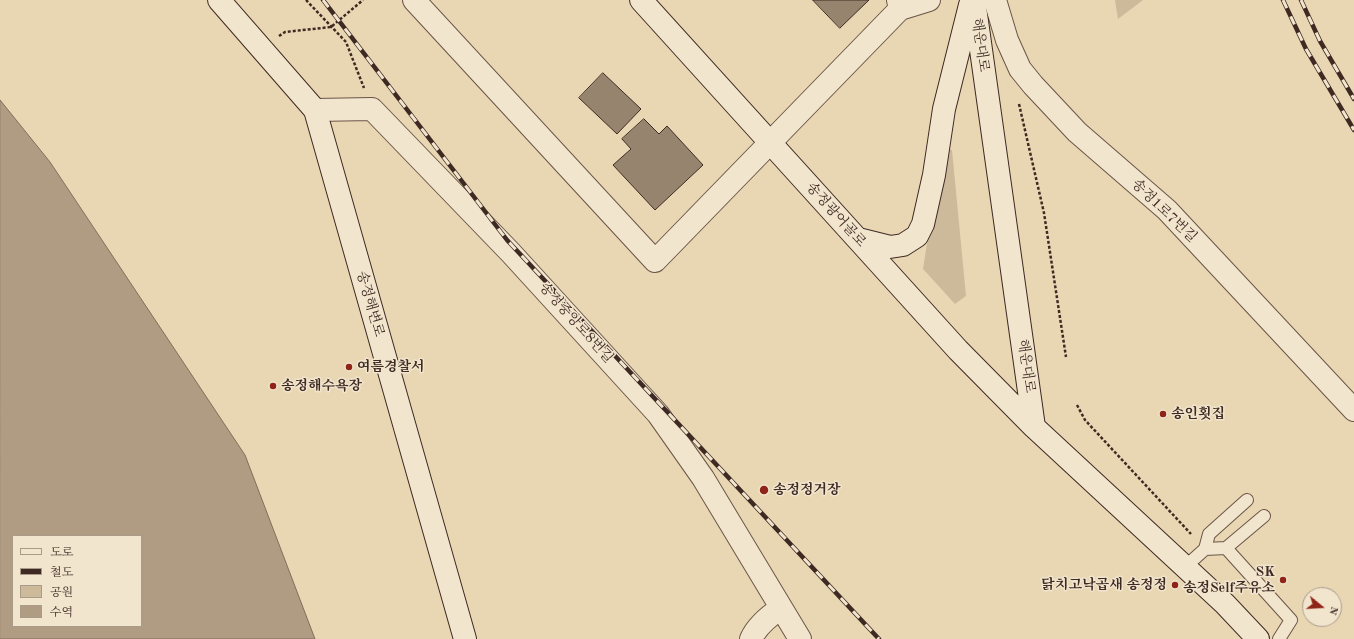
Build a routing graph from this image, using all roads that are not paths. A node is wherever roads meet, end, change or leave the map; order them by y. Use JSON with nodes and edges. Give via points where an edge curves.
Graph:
{"nodes":[{"id":1,"x":219,"y":0,"type":"edge"},
{"id":2,"x":414,"y":0,"type":"edge"},
{"id":3,"x":641,"y":0,"type":"edge"},
{"id":4,"x":929,"y":0,"type":"edge"},
{"id":5,"x":973,"y":0,"type":"edge"},
{"id":6,"x":995,"y":0,"type":"edge"},
{"id":7,"x":899,"y":4,"type":"edge"},
{"id":8,"x":316,"y":110,"type":"junction"},
{"id":9,"x":771,"y":142,"type":"junction"},
{"id":10,"x":858,"y":239,"type":"junction"},
{"id":11,"x":1354,"y":410,"type":"edge"},
{"id":12,"x":1034,"y":427,"type":"junction"},
{"id":13,"x":1247,"y":500,"type":"dead end"},
{"id":14,"x":1264,"y":516,"type":"dead end"},
{"id":15,"x":1226,"y":548,"type":"junction"},
{"id":16,"x":1205,"y":549,"type":"junction"},
{"id":17,"x":1185,"y":567,"type":"junction"},
{"id":18,"x":781,"y":608,"type":"junction"},
{"id":19,"x":465,"y":639,"type":"edge"},
{"id":20,"x":751,"y":639,"type":"edge"},
{"id":21,"x":800,"y":639,"type":"edge"},
{"id":22,"x":1258,"y":639,"type":"edge"},
{"id":23,"x":1279,"y":639,"type":"edge"}],
"edges":[{"from":1,"to":8,"type":"street","name":"송정해변로"},
{"from":2,"to":9,"type":"street","via":[[655,261]]},
{"from":3,"to":9,"type":"street","name":"송정광어골로"},
{"from":4,"to":7,"type":"street"},
{"from":5,"to":10,"type":"street","via":[[944,109],[934,175],[918,236],[903,245],[890,247]]},
{"from":5,"to":12,"type":"street","name":"해운대로"},
{"from":6,"to":11,"type":"street","name":"송정1로7번길","via":[[1007,40],[1020,69],[1077,132],[1167,210]]},
{"from":7,"to":9,"type":"street"},
{"from":8,"to":18,"type":"street","name":"송정중앙로8번길","via":[[372,108],[512,253],[658,414],[703,478]]},
{"from":8,"to":19,"type":"street","name":"송정해변로"},
{"from":9,"to":10,"type":"street","name":"송정광어골로"},
{"from":10,"to":12,"type":"street","name":"송정광어골로","via":[[958,350]]},
{"from":12,"to":17,"type":"street"},
{"from":13,"to":16,"type":"lane","via":[[1209,534]]},
{"from":14,"to":15,"type":"lane"},
{"from":15,"to":16,"type":"lane"},
{"from":15,"to":23,"type":"lane","via":[[1291,620]]},
{"from":16,"to":17,"type":"lane"},
{"from":17,"to":22,"type":"street"},
{"from":18,"to":20,"type":"street","via":[[769,616]]},
{"from":18,"to":21,"type":"street","name":"송정중앙로8번길"}]}
